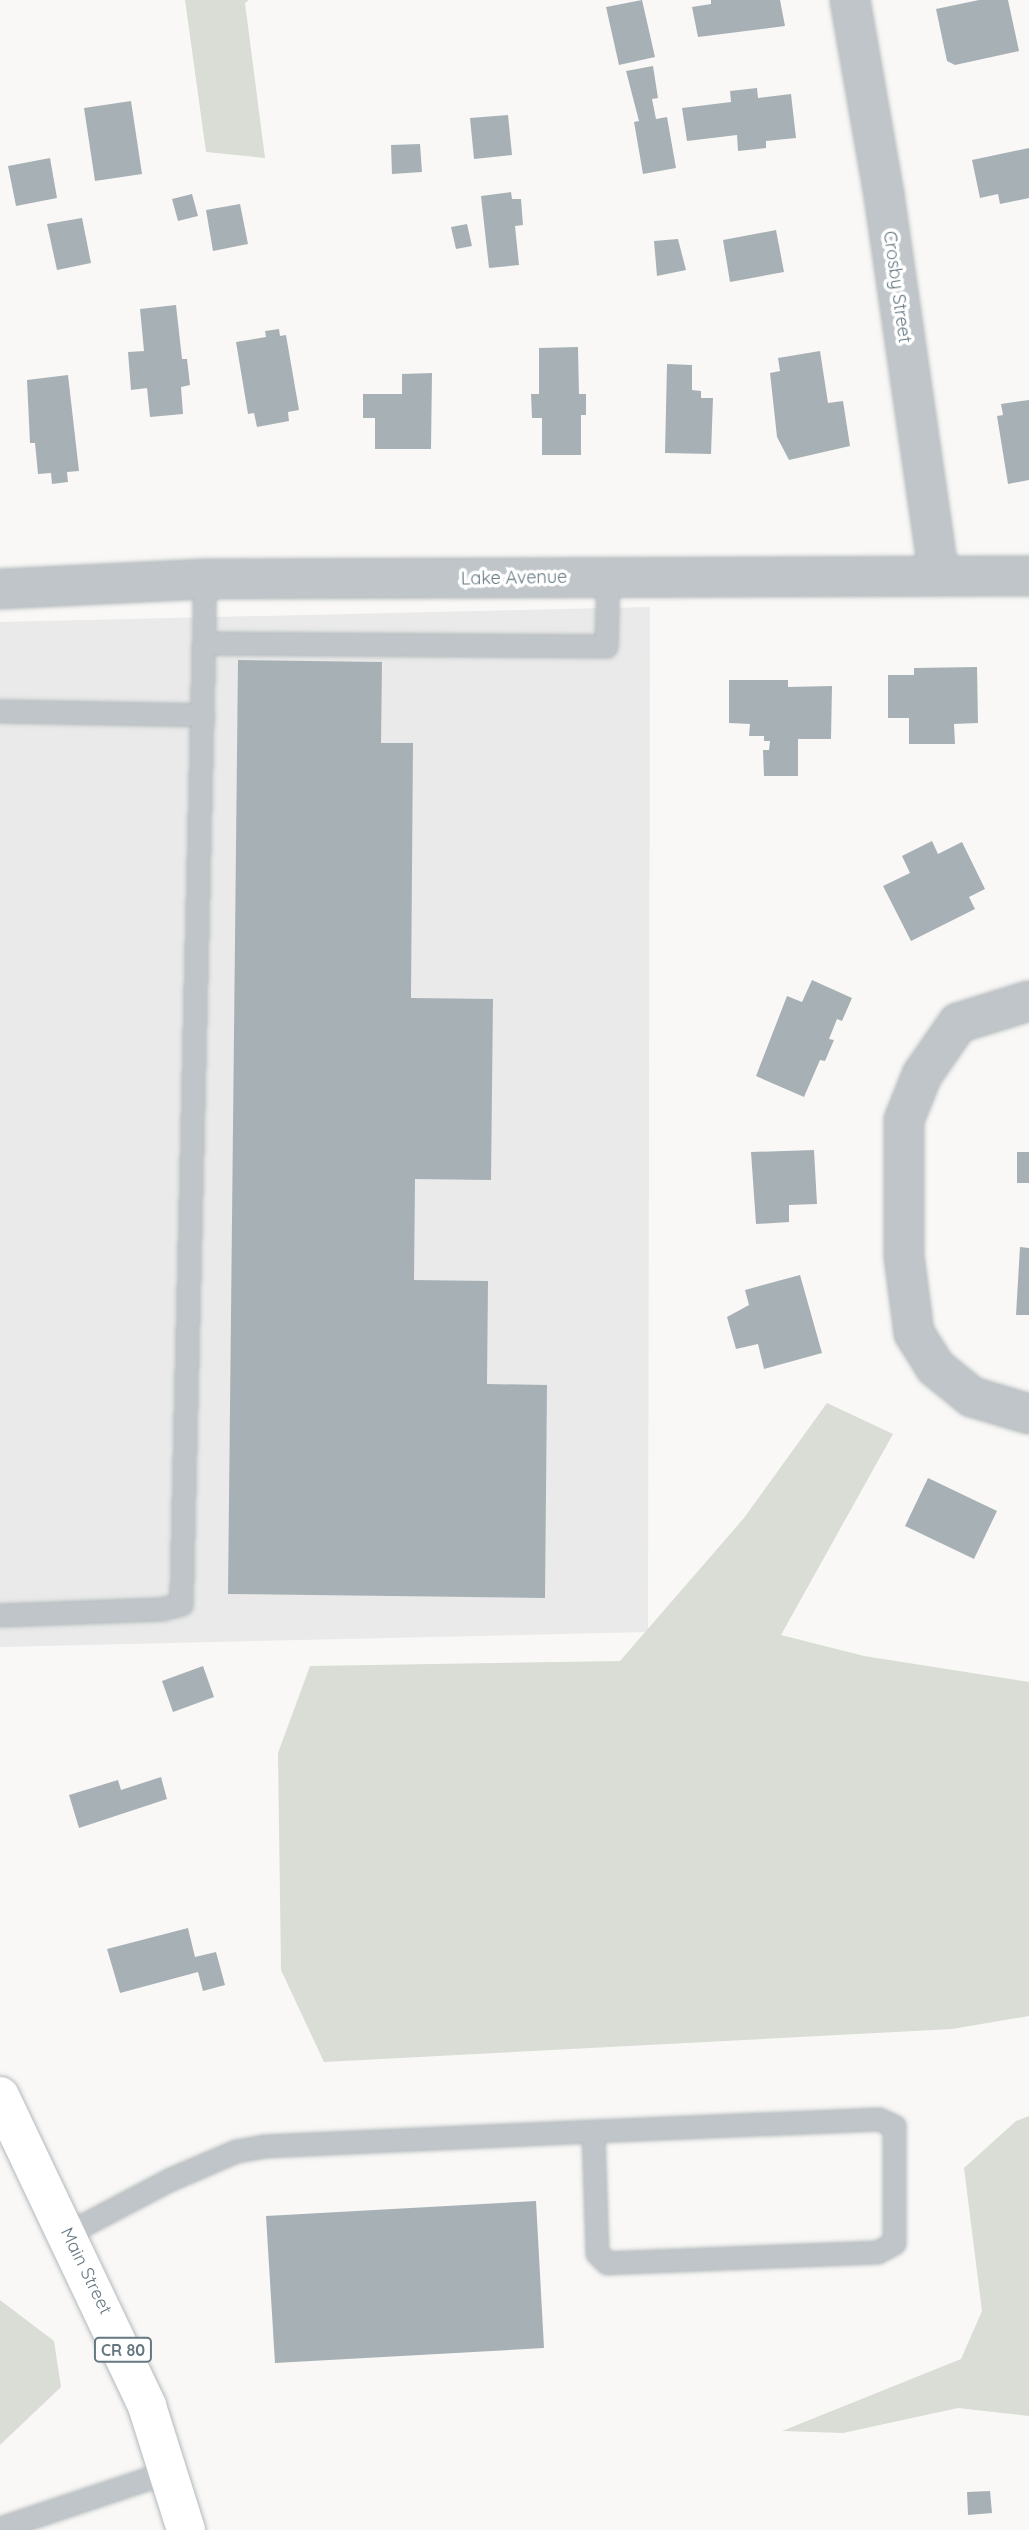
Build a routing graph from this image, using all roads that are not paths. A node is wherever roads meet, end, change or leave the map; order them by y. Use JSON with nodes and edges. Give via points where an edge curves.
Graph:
{"nodes":[{"id":1,"x":849,"y":0,"type":"edge"},
{"id":2,"x":939,"y":575,"type":"junction"},
{"id":3,"x":608,"y":576,"type":"junction"},
{"id":4,"x":1029,"y":576,"type":"edge"},
{"id":5,"x":205,"y":579,"type":"junction"},
{"id":6,"x":0,"y":589,"type":"edge"},
{"id":7,"x":204,"y":643,"type":"junction"},
{"id":8,"x":0,"y":711,"type":"edge"},
{"id":9,"x":202,"y":715,"type":"junction"},
{"id":10,"x":1029,"y":1001,"type":"edge"},
{"id":11,"x":1029,"y":1414,"type":"edge"},
{"id":12,"x":0,"y":1615,"type":"edge"},
{"id":13,"x":0,"y":2096,"type":"edge"},
{"id":14,"x":593,"y":2131,"type":"junction"},
{"id":15,"x":68,"y":2233,"type":"junction"},
{"id":16,"x":170,"y":2471,"type":"junction"},
{"id":17,"x":0,"y":2528,"type":"edge"},
{"id":18,"x":186,"y":2530,"type":"edge"}],
"edges":[{"from":1,"to":2,"type":"street","name":"Crosby Street","via":[[884,195]]},
{"from":2,"to":3,"type":"street","name":"Lake Avenue"},
{"from":2,"to":4,"type":"street","name":"Lake Avenue"},
{"from":3,"to":5,"type":"street","name":"Lake Avenue"},
{"from":3,"to":7,"type":"lane","via":[[606,646]]},
{"from":5,"to":6,"type":"street","name":"Lake Avenue"},
{"from":5,"to":7,"type":"lane"},
{"from":7,"to":9,"type":"lane"},
{"from":8,"to":9,"type":"lane"},
{"from":9,"to":12,"type":"lane","via":[[181,1604],[161,1609]]},
{"from":10,"to":11,"type":"street","via":[[958,1023],[922,1074],[904,1120],[904,1256],[914,1333],[935,1367],[972,1397]]},
{"from":13,"to":15,"type":"main road","name":"Main Street","number":"CR 80"},
{"from":14,"to":14,"type":"lane","via":[[879,2119],[894,2126],[894,2243],[877,2252],[607,2263],[597,2253]]},
{"from":14,"to":15,"type":"lane","via":[[236,2151]]},
{"from":15,"to":16,"type":"main road","name":"Main Street","number":"CR 80","via":[[147,2406]]},
{"from":16,"to":17,"type":"lane"},
{"from":16,"to":18,"type":"main road","name":"Main Street","number":"CR 80"}]}
